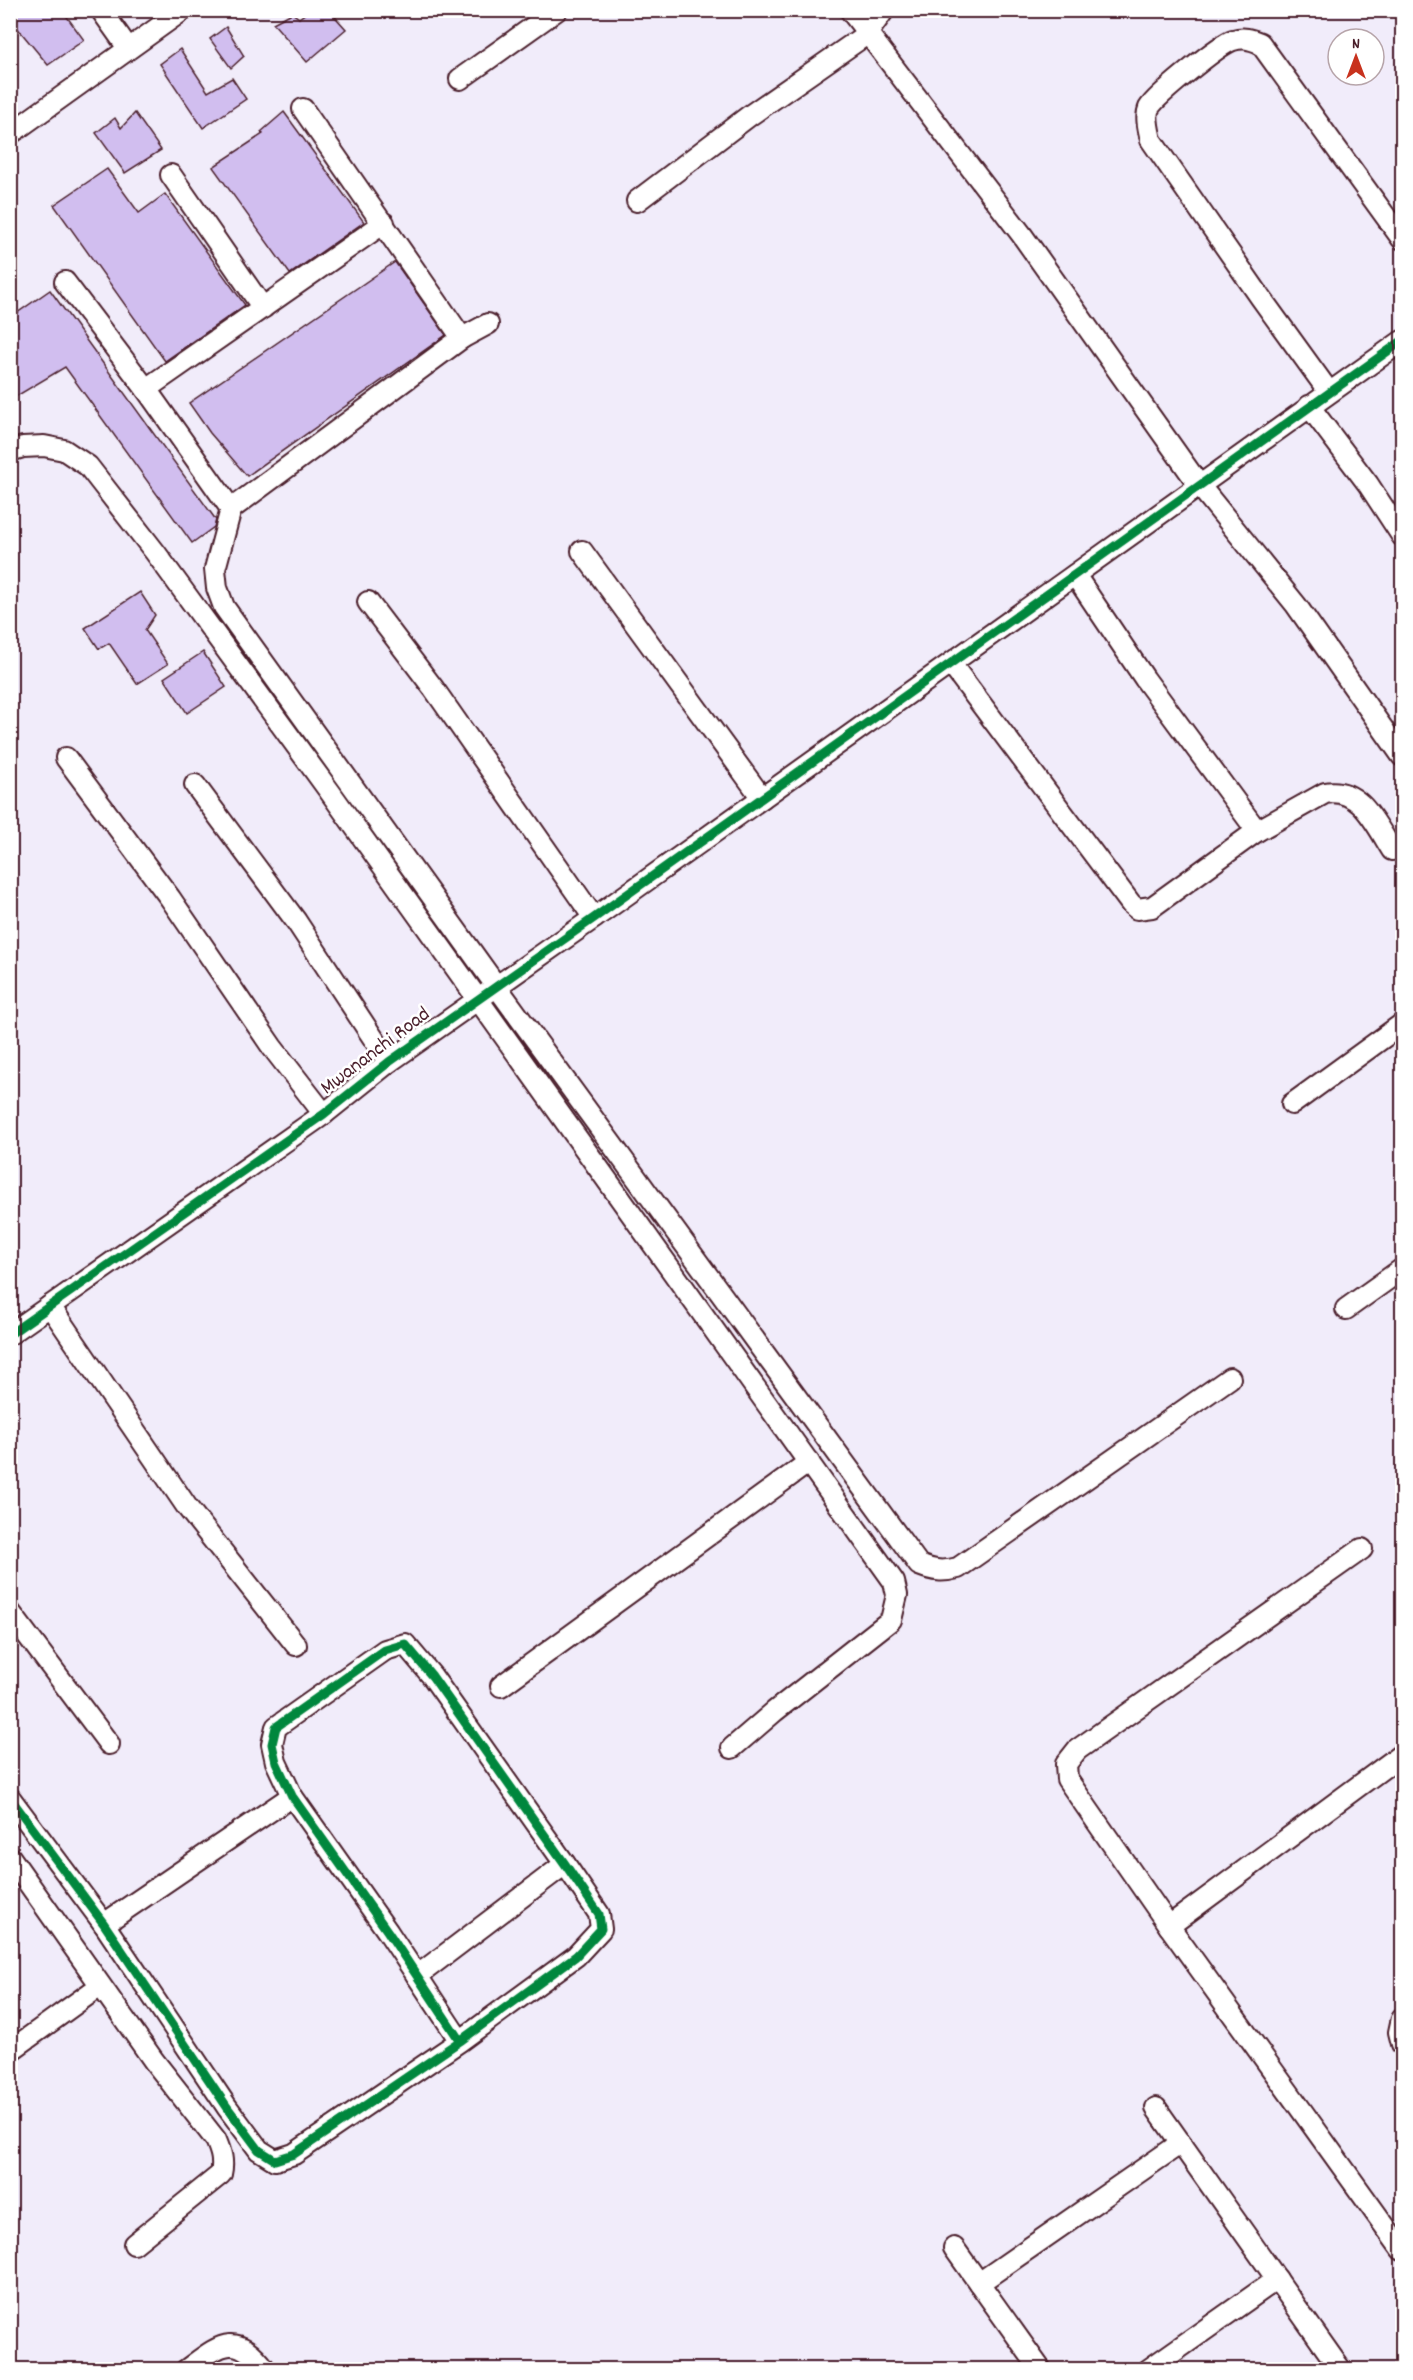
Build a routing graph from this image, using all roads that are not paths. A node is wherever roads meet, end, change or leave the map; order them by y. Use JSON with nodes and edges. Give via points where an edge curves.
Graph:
{"nodes":[{"id":1,"x":101,"y":10,"type":"edge"},
{"id":2,"x":183,"y":10,"type":"edge"},
{"id":3,"x":556,"y":10,"type":"edge"},
{"id":4,"x":850,"y":10,"type":"edge"},
{"id":5,"x":884,"y":10,"type":"edge"},
{"id":6,"x":867,"y":34,"type":"junction"},
{"id":7,"x":128,"y":48,"type":"junction"},
{"id":8,"x":460,"y":79,"type":"dead end"},
{"id":9,"x":303,"y":109,"type":"dead end"},
{"id":10,"x":10,"y":134,"type":"edge"},
{"id":11,"x":171,"y":175,"type":"dead end"},
{"id":12,"x":638,"y":201,"type":"dead end"},
{"id":13,"x":384,"y":223,"type":"junction"},
{"id":14,"x":1402,"y":239,"type":"edge"},
{"id":15,"x":65,"y":282,"type":"dead end"},
{"id":16,"x":263,"y":308,"type":"junction"},
{"id":17,"x":488,"y":324,"type":"dead end"},
{"id":18,"x":462,"y":338,"type":"junction"},
{"id":19,"x":1402,"y":341,"type":"edge"},
{"id":20,"x":146,"y":389,"type":"junction"},
{"id":21,"x":1329,"y":392,"type":"junction"},
{"id":22,"x":1309,"y":406,"type":"junction"},
{"id":23,"x":10,"y":451,"type":"edge"},
{"id":24,"x":1199,"y":485,"type":"junction"},
{"id":25,"x":231,"y":509,"type":"junction"},
{"id":26,"x":1402,"y":536,"type":"edge"},
{"id":27,"x":582,"y":551,"type":"dead end"},
{"id":28,"x":1075,"y":575,"type":"junction"},
{"id":29,"x":368,"y":602,"type":"dead end"},
{"id":30,"x":951,"y":664,"type":"junction"},
{"id":31,"x":1402,"y":756,"type":"edge"},
{"id":32,"x":66,"y":759,"type":"dead end"},
{"id":33,"x":195,"y":785,"type":"dead end"},
{"id":34,"x":762,"y":798,"type":"junction"},
{"id":35,"x":1257,"y":831,"type":"junction"},
{"id":36,"x":1392,"y":850,"type":"dead end"},
{"id":37,"x":594,"y":918,"type":"junction"},
{"id":38,"x":497,"y":987,"type":"junction"},
{"id":39,"x":477,"y":1001,"type":"junction"},
{"id":40,"x":1402,"y":1024,"type":"edge"},
{"id":41,"x":389,"y":1062,"type":"junction"},
{"id":42,"x":1292,"y":1104,"type":"dead end"},
{"id":43,"x":324,"y":1114,"type":"junction"},
{"id":44,"x":1402,"y":1269,"type":"edge"},
{"id":45,"x":50,"y":1306,"type":"junction"},
{"id":46,"x":1346,"y":1309,"type":"dead end"},
{"id":47,"x":10,"y":1334,"type":"edge"},
{"id":48,"x":1230,"y":1378,"type":"dead end"},
{"id":49,"x":809,"y":1462,"type":"junction"},
{"id":50,"x":1362,"y":1549,"type":"dead end"},
{"id":51,"x":10,"y":1612,"type":"edge"},
{"id":52,"x":296,"y":1645,"type":"dead end"},
{"id":53,"x":501,"y":1686,"type":"dead end"},
{"id":54,"x":109,"y":1744,"type":"dead end"},
{"id":55,"x":732,"y":1748,"type":"dead end"},
{"id":56,"x":1402,"y":1754,"type":"edge"},
{"id":57,"x":292,"y":1797,"type":"junction"},
{"id":58,"x":10,"y":1798,"type":"edge"},
{"id":59,"x":10,"y":1857,"type":"edge"},
{"id":60,"x":565,"y":1864,"type":"junction"},
{"id":61,"x":104,"y":1924,"type":"junction"},
{"id":62,"x":1169,"y":1926,"type":"junction"},
{"id":63,"x":417,"y":1976,"type":"junction"},
{"id":64,"x":100,"y":1986,"type":"junction"},
{"id":65,"x":1402,"y":2018,"type":"edge"},
{"id":66,"x":460,"y":2041,"type":"junction"},
{"id":67,"x":1402,"y":2044,"type":"edge"},
{"id":68,"x":10,"y":2051,"type":"edge"},
{"id":69,"x":1156,"y":2108,"type":"dead end"},
{"id":70,"x":1181,"y":2143,"type":"junction"},
{"id":71,"x":134,"y":2244,"type":"dead end"},
{"id":72,"x":954,"y":2248,"type":"dead end"},
{"id":73,"x":1402,"y":2250,"type":"edge"},
{"id":74,"x":1277,"y":2279,"type":"junction"},
{"id":75,"x":979,"y":2283,"type":"junction"},
{"id":76,"x":186,"y":2370,"type":"edge"},
{"id":77,"x":266,"y":2370,"type":"edge"},
{"id":78,"x":1041,"y":2370,"type":"edge"},
{"id":79,"x":1148,"y":2370,"type":"edge"},
{"id":80,"x":1341,"y":2370,"type":"edge"}],
"edges":[{"from":1,"to":7,"type":"street"},
{"from":2,"to":7,"type":"street"},
{"from":3,"to":8,"type":"street"},
{"from":4,"to":6,"type":"street"},
{"from":5,"to":6,"type":"street"},
{"from":6,"to":12,"type":"street","via":[[749,116]]},
{"from":6,"to":24,"type":"street","via":[[1022,234]]},
{"from":7,"to":10,"type":"street"},
{"from":9,"to":13,"type":"street"},
{"from":11,"to":16,"type":"street"},
{"from":13,"to":16,"type":"street"},
{"from":13,"to":18,"type":"street"},
{"from":14,"to":21,"type":"street","via":[[1260,43],[1247,37],[1231,41],[1158,95],[1148,110],[1151,140]]},
{"from":15,"to":20,"type":"street"},
{"from":16,"to":20,"type":"street"},
{"from":17,"to":18,"type":"street"},
{"from":18,"to":25,"type":"street"},
{"from":19,"to":21,"type":"street","name":"Mwananchi Road"},
{"from":20,"to":25,"type":"street"},
{"from":21,"to":22,"type":"street","name":"Mwananchi Road"},
{"from":22,"to":24,"type":"street","name":"Mwananchi Road"},
{"from":22,"to":26,"type":"street"},
{"from":23,"to":39,"type":"street","via":[[44,446],[64,450],[88,466],[239,667]]},
{"from":24,"to":28,"type":"street","name":"Mwananchi Road"},
{"from":24,"to":31,"type":"street","via":[[1296,604]]},
{"from":25,"to":38,"type":"street","via":[[215,569],[224,607]]},
{"from":27,"to":34,"type":"street"},
{"from":28,"to":30,"type":"street","name":"Mwananchi Road"},
{"from":28,"to":35,"type":"street"},
{"from":29,"to":37,"type":"street","via":[[434,689]]},
{"from":30,"to":34,"type":"street","name":"Mwananchi Road"},
{"from":30,"to":35,"type":"street","via":[[1137,909],[1152,907]]},
{"from":32,"to":43,"type":"street"},
{"from":33,"to":41,"type":"street","via":[[296,921]]},
{"from":34,"to":37,"type":"street","name":"Mwananchi Road"},
{"from":35,"to":36,"type":"street","via":[[1335,791],[1356,799]]},
{"from":37,"to":38,"type":"street","name":"Mwananchi Road"},
{"from":38,"to":39,"type":"street","name":"Mwananchi Road"},
{"from":38,"to":48,"type":"street","via":[[919,1565],[943,1572],[958,1568]]},
{"from":39,"to":41,"type":"street","name":"Mwananchi Road"},
{"from":39,"to":49,"type":"street"},
{"from":40,"to":42,"type":"street"},
{"from":41,"to":43,"type":"street","name":"Mwananchi Road"},
{"from":43,"to":45,"type":"street","name":"Mwananchi Road"},
{"from":44,"to":46,"type":"street"},
{"from":45,"to":47,"type":"street","name":"Mwananchi Road"},
{"from":45,"to":52,"type":"street","via":[[187,1507]]},
{"from":49,"to":53,"type":"street"},
{"from":49,"to":55,"type":"street","via":[[894,1582],[896,1605],[891,1620],[875,1635]]},
{"from":50,"to":62,"type":"street","via":[[1077,1750],[1066,1764],[1067,1779],[1080,1800]]},
{"from":51,"to":54,"type":"street"},
{"from":56,"to":62,"type":"street"},
{"from":57,"to":60,"type":"street","via":[[276,1762],[272,1744],[276,1727],[385,1650],[405,1644],[432,1676]]},
{"from":57,"to":61,"type":"street"},
{"from":57,"to":63,"type":"street"},
{"from":58,"to":61,"type":"street"},
{"from":59,"to":64,"type":"street"},
{"from":60,"to":63,"type":"street"},
{"from":60,"to":66,"type":"street","via":[[599,1914],[601,1929],[576,1956]]},
{"from":61,"to":66,"type":"street","via":[[227,2107],[259,2150],[275,2160],[294,2154]]},
{"from":62,"to":73,"type":"street"},
{"from":63,"to":66,"type":"street"},
{"from":64,"to":68,"type":"street"},
{"from":64,"to":71,"type":"street","via":[[216,2140],[223,2164],[221,2174]]},
{"from":65,"to":67,"type":"street"},
{"from":69,"to":70,"type":"street"},
{"from":70,"to":74,"type":"street"},
{"from":70,"to":75,"type":"street"},
{"from":72,"to":75,"type":"street"},
{"from":74,"to":79,"type":"street"},
{"from":74,"to":80,"type":"street"},
{"from":75,"to":78,"type":"street"},
{"from":76,"to":77,"type":"street","via":[[214,2349],[232,2345],[242,2346]]}]}
